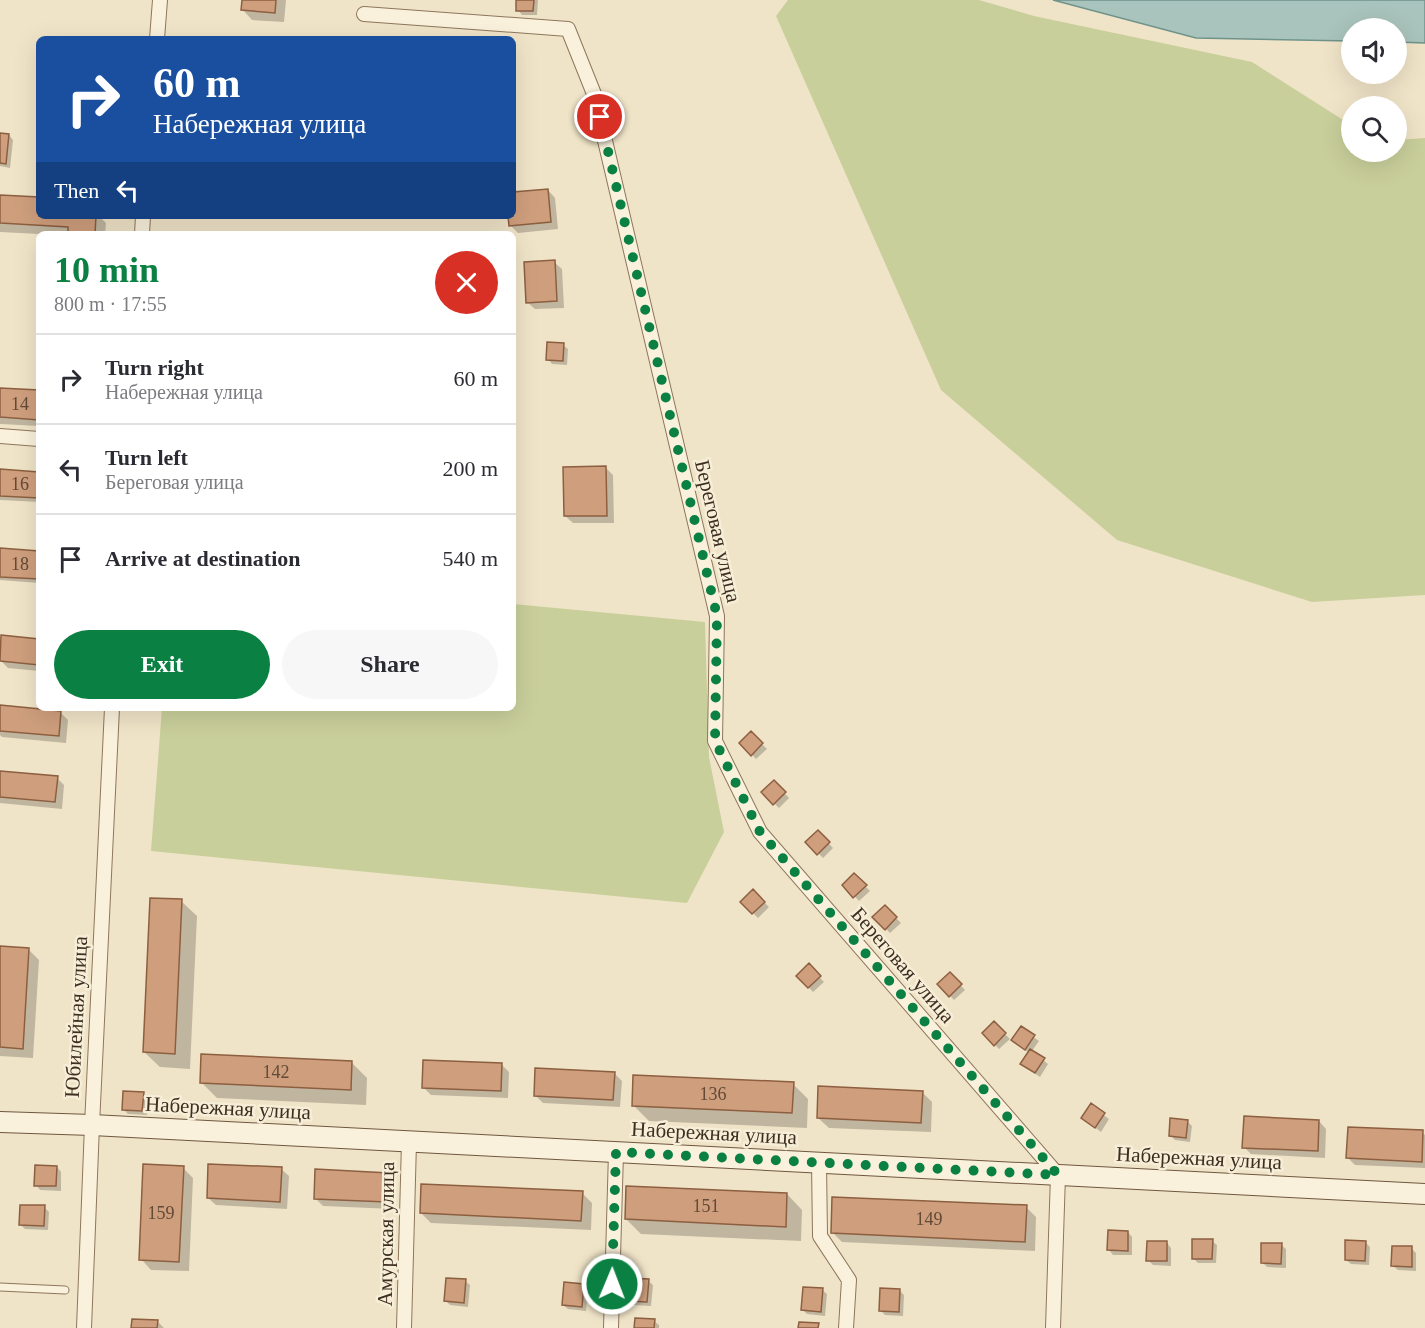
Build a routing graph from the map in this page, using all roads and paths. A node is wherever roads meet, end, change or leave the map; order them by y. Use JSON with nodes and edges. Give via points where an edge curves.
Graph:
{"nodes":[{"id":1,"x":160,"y":0,"type":"edge"},
{"id":2,"x":364,"y":14,"type":"dead end"},
{"id":3,"x":157,"y":36,"type":"edge"},
{"id":4,"x":0,"y":436,"type":"edge"},
{"id":5,"x":36,"y":439,"type":"edge"},
{"id":6,"x":112,"y":711,"type":"edge"},
{"id":7,"x":0,"y":1122,"type":"edge"},
{"id":8,"x":92,"y":1125,"type":"junction"},
{"id":9,"x":409,"y":1142,"type":"junction"},
{"id":10,"x":616,"y":1152,"type":"junction"},
{"id":11,"x":819,"y":1163,"type":"junction"},
{"id":12,"x":1058,"y":1175,"type":"junction"},
{"id":13,"x":1425,"y":1194,"type":"edge"},
{"id":14,"x":0,"y":1287,"type":"edge"},
{"id":15,"x":65,"y":1290,"type":"dead end"},
{"id":16,"x":84,"y":1328,"type":"edge"},
{"id":17,"x":404,"y":1328,"type":"edge"},
{"id":18,"x":611,"y":1328,"type":"edge"},
{"id":19,"x":846,"y":1328,"type":"edge"},
{"id":20,"x":1053,"y":1328,"type":"edge"}],
"edges":[{"from":1,"to":3,"type":"street"},
{"from":2,"to":12,"type":"street","name":"Береговая улица","via":[[568,29],[594,94],[717,616],[715,741],[760,832]]},
{"from":4,"to":5,"type":"street"},
{"from":6,"to":8,"type":"street","name":"Юбилейная улица"},
{"from":7,"to":8,"type":"street","name":"Набережная улица"},
{"from":8,"to":9,"type":"street","name":"Набережная улица"},
{"from":8,"to":16,"type":"street","name":"Юбилейная улица"},
{"from":9,"to":10,"type":"street","name":"Набережная улица"},
{"from":9,"to":17,"type":"street","name":"Амурская улица"},
{"from":10,"to":11,"type":"street","name":"Набережная улица"},
{"from":10,"to":18,"type":"street"},
{"from":11,"to":12,"type":"street","name":"Набережная улица"},
{"from":11,"to":19,"type":"street","via":[[820,1236],[849,1280]]},
{"from":12,"to":13,"type":"street","name":"Набережная улица"},
{"from":12,"to":20,"type":"street"},
{"from":14,"to":15,"type":"lane"}]}
